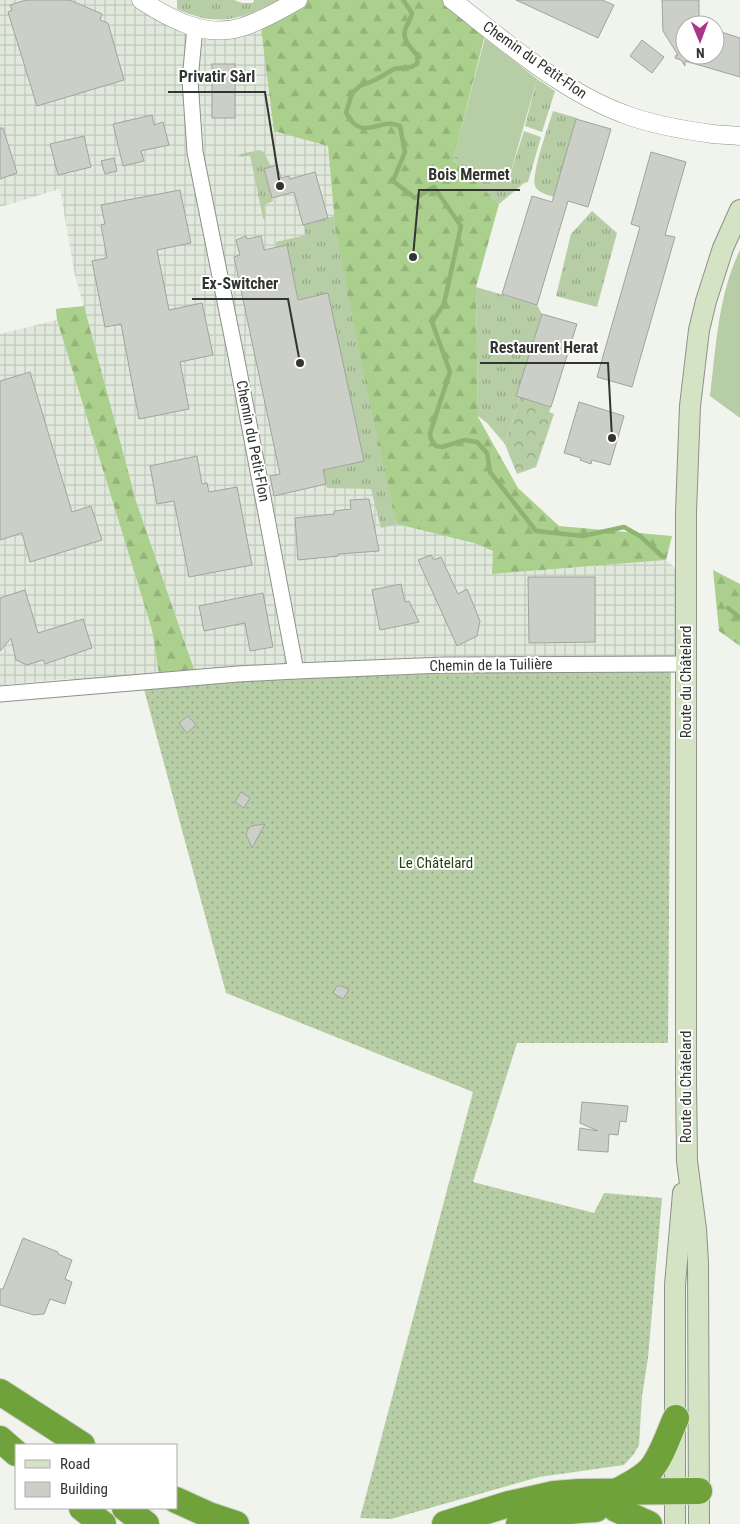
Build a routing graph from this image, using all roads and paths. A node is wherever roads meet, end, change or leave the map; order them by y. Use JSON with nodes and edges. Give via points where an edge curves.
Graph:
{"nodes":[{"id":1,"x":141,"y":0,"type":"edge"},
{"id":2,"x":298,"y":0,"type":"edge"},
{"id":3,"x":452,"y":0,"type":"edge"},
{"id":4,"x":195,"y":27,"type":"junction"},
{"id":5,"x":740,"y":136,"type":"edge"},
{"id":6,"x":740,"y":210,"type":"edge"},
{"id":7,"x":686,"y":664,"type":"junction"},
{"id":8,"x":296,"y":671,"type":"junction"},
{"id":9,"x":0,"y":694,"type":"edge"},
{"id":10,"x":687,"y":1161,"type":"junction"},
{"id":11,"x":0,"y":1392,"type":"edge"},
{"id":12,"x":0,"y":1403,"type":"edge"},
{"id":13,"x":676,"y":1418,"type":"junction"},
{"id":14,"x":0,"y":1439,"type":"edge"},
{"id":15,"x":48,"y":1444,"type":"edge"},
{"id":16,"x":80,"y":1444,"type":"edge"},
{"id":17,"x":15,"y":1452,"type":"edge"},
{"id":18,"x":617,"y":1500,"type":"junction"},
{"id":19,"x":178,"y":1501,"type":"edge"},
{"id":20,"x":687,"y":1506,"type":"edge"},
{"id":21,"x":83,"y":1509,"type":"edge"},
{"id":22,"x":126,"y":1509,"type":"edge"},
{"id":23,"x":103,"y":1524,"type":"edge"},
{"id":24,"x":146,"y":1524,"type":"edge"},
{"id":25,"x":236,"y":1524,"type":"edge"},
{"id":26,"x":445,"y":1524,"type":"edge"},
{"id":27,"x":519,"y":1524,"type":"edge"},
{"id":28,"x":649,"y":1524,"type":"edge"}],
"edges":[{"from":1,"to":4,"type":"street","via":[[165,16]]},
{"from":2,"to":4,"type":"street","via":[[241,28],[218,31]]},
{"from":3,"to":5,"type":"street","name":"Chemin du Petit-Flon","via":[[538,66],[593,101],[653,123]]},
{"from":4,"to":8,"type":"street","name":"Chemin du Petit-Flon","via":[[190,80],[195,152]]},
{"from":6,"to":7,"type":"main road","name":"Route du Châtelard","via":[[723,248],[706,301],[692,382],[687,454]]},
{"from":7,"to":8,"type":"street","name":"Chemin de la Tuilière","via":[[444,665]]},
{"from":7,"to":10,"type":"main road","name":"Route du Châtelard"},
{"from":8,"to":9,"type":"street"},
{"from":10,"to":13,"type":"main road","name":"Route du Châtelard","via":[[675,1285]]},
{"from":10,"to":20,"type":"main road","name":"Route du Châtelard","via":[[698,1262]]},
{"from":11,"to":16,"type":"highway"},
{"from":12,"to":15,"type":"highway"},
{"from":13,"to":18,"type":"highway","via":[[658,1460]]},
{"from":13,"to":20,"type":"main road","name":"Route du Châtelard"},
{"from":14,"to":17,"type":"highway"},
{"from":18,"to":20,"type":"highway"},
{"from":18,"to":26,"type":"highway","via":[[579,1492],[532,1498]]},
{"from":18,"to":27,"type":"highway","via":[[592,1509],[558,1512]]},
{"from":18,"to":28,"type":"highway"},
{"from":19,"to":25,"type":"highway"},
{"from":21,"to":23,"type":"highway"},
{"from":22,"to":24,"type":"highway"}]}
